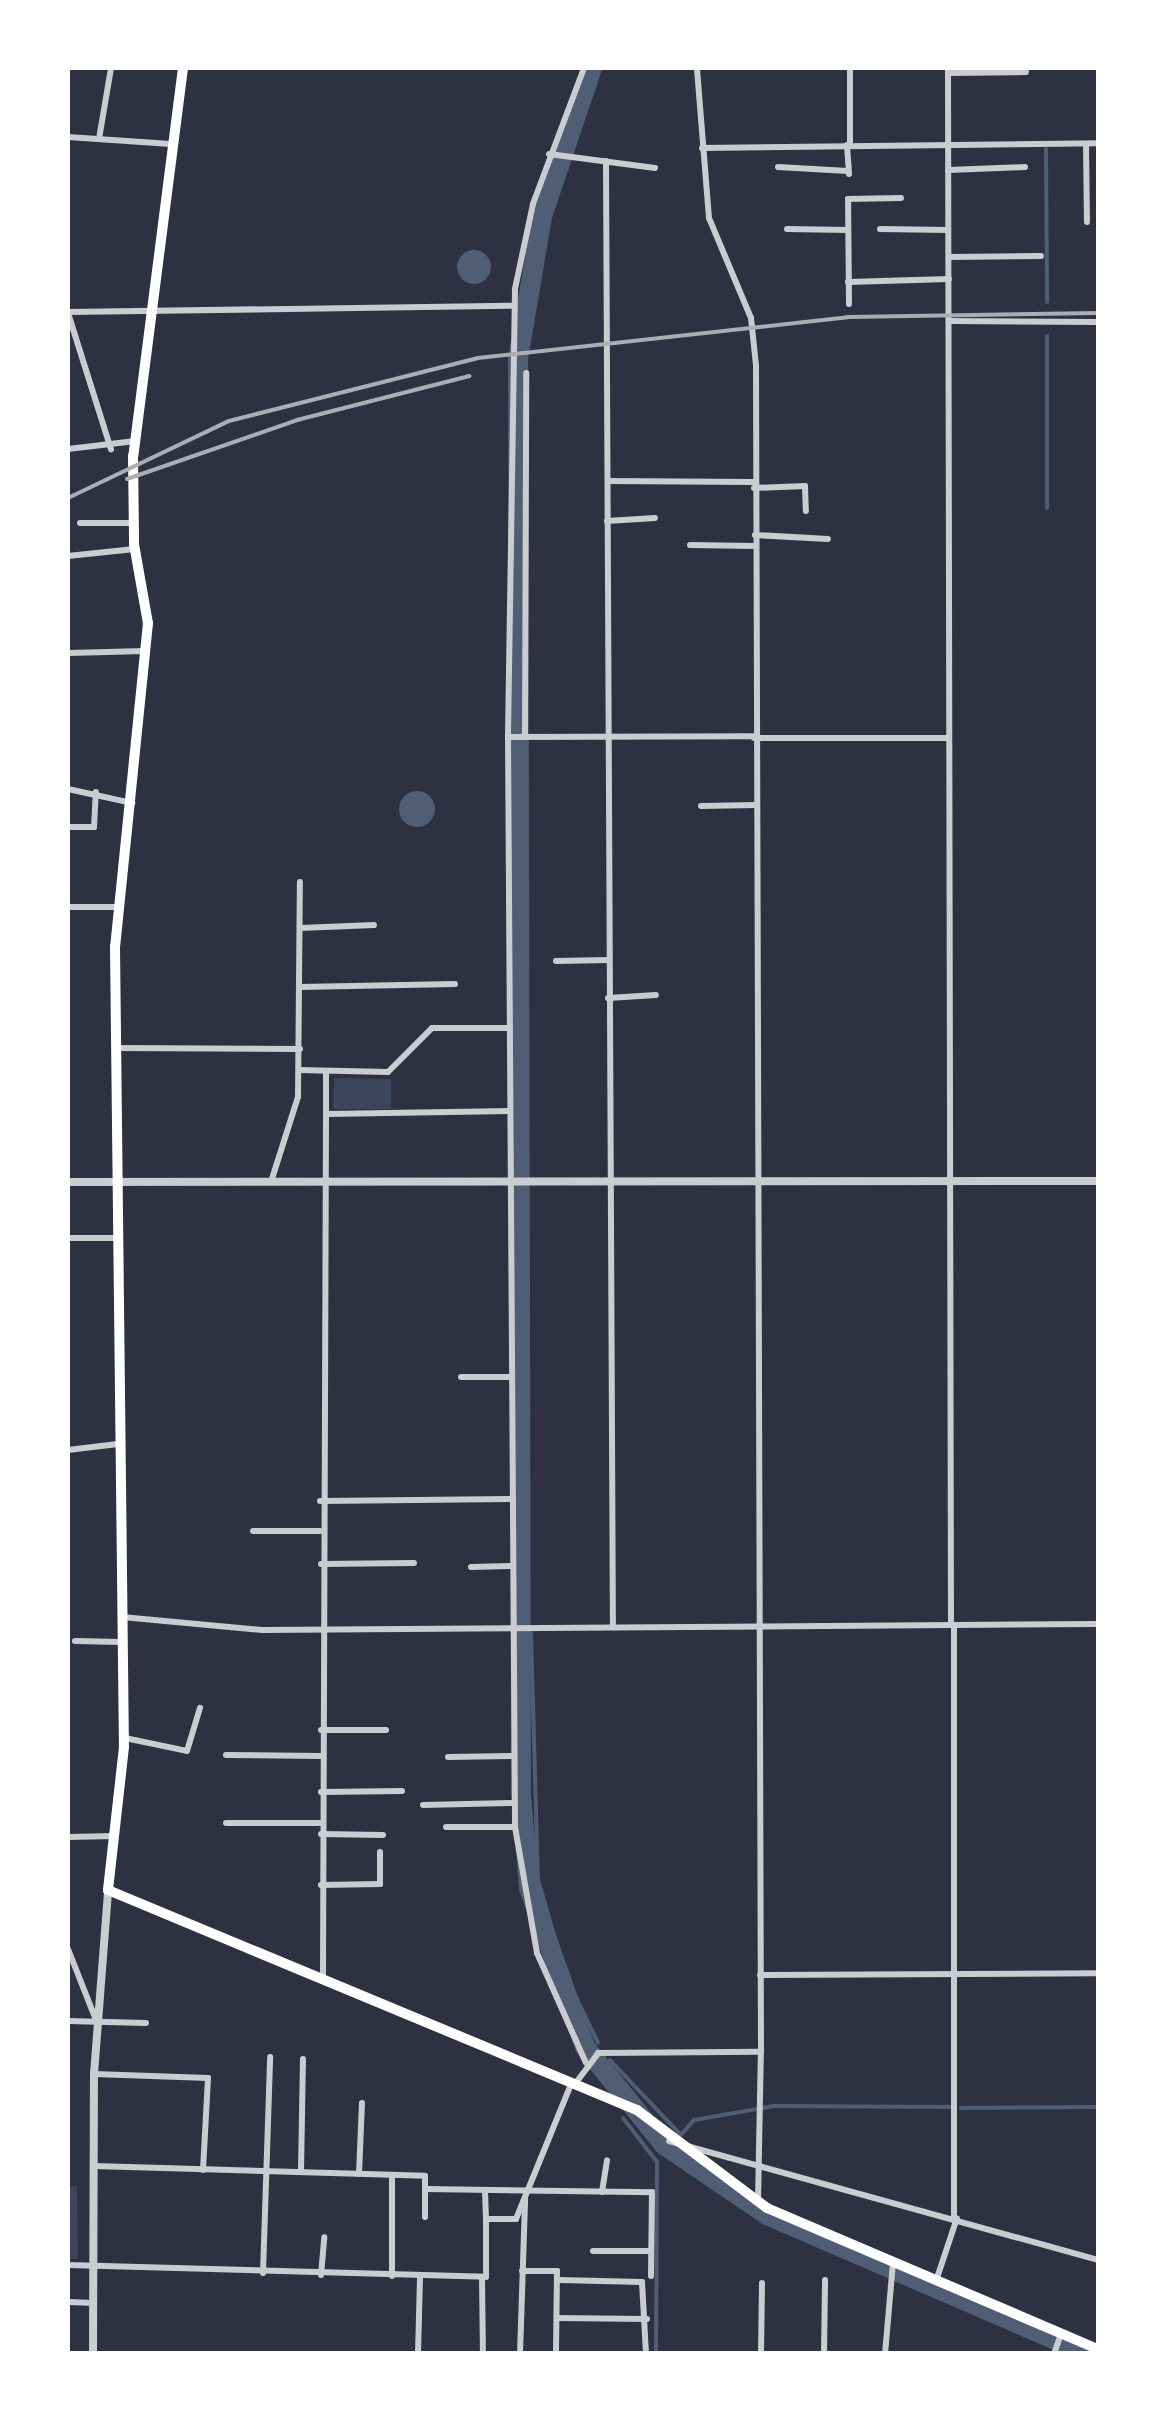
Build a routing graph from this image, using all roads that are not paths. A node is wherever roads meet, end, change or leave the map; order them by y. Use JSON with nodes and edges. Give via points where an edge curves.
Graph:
{"nodes":[{"id":1,"x":112,"y":68,"type":"edge"},
{"id":2,"x":184,"y":68,"type":"edge"},
{"id":3,"x":584,"y":68,"type":"edge"},
{"id":4,"x":697,"y":68,"type":"edge"},
{"id":5,"x":850,"y":68,"type":"edge"},
{"id":6,"x":948,"y":70,"type":"edge"},
{"id":7,"x":1026,"y":72,"type":"dead end"},
{"id":8,"x":68,"y":137,"type":"edge"},
{"id":9,"x":99,"y":139,"type":"junction"},
{"id":10,"x":947,"y":143,"type":"junction"},
{"id":11,"x":171,"y":144,"type":"junction"},
{"id":12,"x":849,"y":144,"type":"junction"},
{"id":13,"x":1086,"y":144,"type":"junction"},
{"id":14,"x":1098,"y":144,"type":"edge"},
{"id":15,"x":702,"y":148,"type":"junction"},
{"id":16,"x":552,"y":155,"type":"junction"},
{"id":17,"x":606,"y":162,"type":"junction"},
{"id":18,"x":778,"y":167,"type":"dead end"},
{"id":19,"x":1025,"y":167,"type":"dead end"},
{"id":20,"x":655,"y":168,"type":"dead end"},
{"id":21,"x":948,"y":170,"type":"junction"},
{"id":22,"x":901,"y":198,"type":"dead end"},
{"id":23,"x":1087,"y":222,"type":"dead end"},
{"id":24,"x":787,"y":229,"type":"dead end"},
{"id":25,"x":880,"y":229,"type":"dead end"},
{"id":26,"x":848,"y":230,"type":"junction"},
{"id":27,"x":948,"y":230,"type":"junction"},
{"id":28,"x":1040,"y":256,"type":"dead end"},
{"id":29,"x":949,"y":257,"type":"junction"},
{"id":30,"x":949,"y":279,"type":"junction"},
{"id":31,"x":848,"y":282,"type":"junction"},
{"id":32,"x":850,"y":304,"type":"dead end"},
{"id":33,"x":513,"y":306,"type":"junction"},
{"id":34,"x":150,"y":308,"type":"junction"},
{"id":35,"x":68,"y":313,"type":"edge"},
{"id":36,"x":950,"y":321,"type":"junction"},
{"id":37,"x":1098,"y":322,"type":"edge"},
{"id":38,"x":526,"y":373,"type":"dead end"},
{"id":39,"x":137,"y":440,"type":"junction"},
{"id":40,"x":68,"y":450,"type":"edge"},
{"id":41,"x":112,"y":450,"type":"junction"},
{"id":42,"x":608,"y":481,"type":"junction"},
{"id":43,"x":754,"y":484,"type":"junction"},
{"id":44,"x":806,"y":511,"type":"dead end"},
{"id":45,"x":655,"y":518,"type":"dead end"},
{"id":46,"x":607,"y":520,"type":"junction"},
{"id":47,"x":80,"y":523,"type":"dead end"},
{"id":48,"x":132,"y":523,"type":"junction"},
{"id":49,"x":755,"y":535,"type":"junction"},
{"id":50,"x":828,"y":539,"type":"dead end"},
{"id":51,"x":690,"y":545,"type":"dead end"},
{"id":52,"x":755,"y":546,"type":"junction"},
{"id":53,"x":134,"y":549,"type":"junction"},
{"id":54,"x":68,"y":556,"type":"edge"},
{"id":55,"x":146,"y":651,"type":"junction"},
{"id":56,"x":68,"y":652,"type":"edge"},
{"id":57,"x":509,"y":737,"type":"junction"},
{"id":58,"x":524,"y":737,"type":"junction"},
{"id":59,"x":754,"y":737,"type":"junction"},
{"id":60,"x":607,"y":738,"type":"junction"},
{"id":61,"x":948,"y":738,"type":"junction"},
{"id":62,"x":68,"y":789,"type":"edge"},
{"id":63,"x":96,"y":792,"type":"junction"},
{"id":64,"x":134,"y":803,"type":"junction"},
{"id":65,"x":756,"y":805,"type":"junction"},
{"id":66,"x":701,"y":806,"type":"dead end"},
{"id":67,"x":68,"y":827,"type":"edge"},
{"id":68,"x":300,"y":882,"type":"dead end"},
{"id":69,"x":68,"y":907,"type":"edge"},
{"id":70,"x":119,"y":907,"type":"junction"},
{"id":71,"x":374,"y":925,"type":"dead end"},
{"id":72,"x":300,"y":928,"type":"junction"},
{"id":73,"x":609,"y":960,"type":"junction"},
{"id":74,"x":556,"y":961,"type":"dead end"},
{"id":75,"x":455,"y":984,"type":"dead end"},
{"id":76,"x":300,"y":986,"type":"junction"},
{"id":77,"x":656,"y":995,"type":"dead end"},
{"id":78,"x":608,"y":998,"type":"junction"},
{"id":79,"x":509,"y":1028,"type":"junction"},
{"id":80,"x":114,"y":1048,"type":"junction"},
{"id":81,"x":300,"y":1049,"type":"junction"},
{"id":82,"x":299,"y":1070,"type":"junction"},
{"id":83,"x":326,"y":1072,"type":"junction"},
{"id":84,"x":510,"y":1111,"type":"junction"},
{"id":85,"x":326,"y":1114,"type":"junction"},
{"id":86,"x":611,"y":1181,"type":"junction"},
{"id":87,"x":68,"y":1182,"type":"edge"},
{"id":88,"x":320,"y":1182,"type":"junction"},
{"id":89,"x":512,"y":1182,"type":"junction"},
{"id":90,"x":757,"y":1182,"type":"junction"},
{"id":91,"x":952,"y":1182,"type":"junction"},
{"id":92,"x":1098,"y":1182,"type":"edge"},
{"id":93,"x":118,"y":1184,"type":"junction"},
{"id":94,"x":270,"y":1184,"type":"junction"},
{"id":95,"x":68,"y":1238,"type":"edge"},
{"id":96,"x":118,"y":1238,"type":"junction"},
{"id":97,"x":461,"y":1377,"type":"dead end"},
{"id":98,"x":512,"y":1377,"type":"junction"},
{"id":99,"x":118,"y":1444,"type":"junction"},
{"id":100,"x":68,"y":1450,"type":"edge"},
{"id":101,"x":512,"y":1499,"type":"junction"},
{"id":102,"x":320,"y":1501,"type":"junction"},
{"id":103,"x":253,"y":1531,"type":"dead end"},
{"id":104,"x":320,"y":1531,"type":"junction"},
{"id":105,"x":414,"y":1563,"type":"dead end"},
{"id":106,"x":321,"y":1564,"type":"junction"},
{"id":107,"x":512,"y":1566,"type":"junction"},
{"id":108,"x":471,"y":1567,"type":"dead end"},
{"id":109,"x":122,"y":1617,"type":"junction"},
{"id":110,"x":1098,"y":1624,"type":"edge"},
{"id":111,"x":952,"y":1625,"type":"junction"},
{"id":112,"x":758,"y":1626,"type":"junction"},
{"id":113,"x":613,"y":1627,"type":"junction"},
{"id":114,"x":512,"y":1628,"type":"junction"},
{"id":115,"x":322,"y":1629,"type":"junction"},
{"id":116,"x":76,"y":1641,"type":"dead end"},
{"id":117,"x":122,"y":1642,"type":"junction"},
{"id":118,"x":200,"y":1708,"type":"dead end"},
{"id":119,"x":321,"y":1730,"type":"junction"},
{"id":120,"x":386,"y":1730,"type":"dead end"},
{"id":121,"x":124,"y":1738,"type":"junction"},
{"id":122,"x":226,"y":1756,"type":"dead end"},
{"id":123,"x":321,"y":1756,"type":"junction"},
{"id":124,"x":512,"y":1756,"type":"junction"},
{"id":125,"x":448,"y":1757,"type":"dead end"},
{"id":126,"x":321,"y":1792,"type":"junction"},
{"id":127,"x":402,"y":1792,"type":"dead end"},
{"id":128,"x":514,"y":1803,"type":"junction"},
{"id":129,"x":423,"y":1805,"type":"dead end"},
{"id":130,"x":226,"y":1823,"type":"dead end"},
{"id":131,"x":321,"y":1823,"type":"junction"},
{"id":132,"x":446,"y":1827,"type":"dead end"},
{"id":133,"x":515,"y":1827,"type":"junction"},
{"id":134,"x":321,"y":1834,"type":"junction"},
{"id":135,"x":383,"y":1835,"type":"dead end"},
{"id":136,"x":68,"y":1836,"type":"edge"},
{"id":137,"x":114,"y":1836,"type":"junction"},
{"id":138,"x":380,"y":1852,"type":"dead end"},
{"id":139,"x":321,"y":1885,"type":"junction"},
{"id":140,"x":108,"y":1890,"type":"junction"},
{"id":141,"x":68,"y":1949,"type":"edge"},
{"id":142,"x":1098,"y":1973,"type":"edge"},
{"id":143,"x":955,"y":1974,"type":"junction"},
{"id":144,"x":760,"y":1975,"type":"junction"},
{"id":145,"x":323,"y":1977,"type":"junction"},
{"id":146,"x":68,"y":2021,"type":"edge"},
{"id":147,"x":96,"y":2021,"type":"junction"},
{"id":148,"x":146,"y":2022,"type":"dead end"},
{"id":149,"x":761,"y":2052,"type":"junction"},
{"id":150,"x":270,"y":2057,"type":"dead end"},
{"id":151,"x":304,"y":2060,"type":"dead end"},
{"id":152,"x":586,"y":2063,"type":"junction"},
{"id":153,"x":94,"y":2074,"type":"junction"},
{"id":154,"x":573,"y":2083,"type":"junction"},
{"id":155,"x":362,"y":2103,"type":"dead end"},
{"id":156,"x":669,"y":2141,"type":"junction"},
{"id":157,"x":606,"y":2160,"type":"dead end"},
{"id":158,"x":762,"y":2162,"type":"junction"},
{"id":159,"x":94,"y":2166,"type":"junction"},
{"id":160,"x":204,"y":2170,"type":"junction"},
{"id":161,"x":267,"y":2172,"type":"junction"},
{"id":162,"x":302,"y":2172,"type":"junction"},
{"id":163,"x":358,"y":2174,"type":"junction"},
{"id":164,"x":392,"y":2174,"type":"junction"},
{"id":165,"x":426,"y":2189,"type":"junction"},
{"id":166,"x":485,"y":2190,"type":"junction"},
{"id":167,"x":525,"y":2192,"type":"junction"},
{"id":168,"x":602,"y":2192,"type":"junction"},
{"id":169,"x":758,"y":2202,"type":"junction"},
{"id":170,"x":425,"y":2216,"type":"dead end"},
{"id":171,"x":956,"y":2218,"type":"junction"},
{"id":172,"x":486,"y":2219,"type":"junction"},
{"id":173,"x":324,"y":2237,"type":"dead end"},
{"id":174,"x":651,"y":2251,"type":"junction"},
{"id":175,"x":593,"y":2252,"type":"dead end"},
{"id":176,"x":1098,"y":2260,"type":"edge"},
{"id":177,"x":892,"y":2264,"type":"junction"},
{"id":178,"x":68,"y":2265,"type":"edge"},
{"id":179,"x":95,"y":2266,"type":"junction"},
{"id":180,"x":522,"y":2271,"type":"junction"},
{"id":181,"x":263,"y":2273,"type":"junction"},
{"id":182,"x":321,"y":2275,"type":"junction"},
{"id":183,"x":392,"y":2276,"type":"junction"},
{"id":184,"x":651,"y":2276,"type":"dead end"},
{"id":185,"x":420,"y":2277,"type":"junction"},
{"id":186,"x":482,"y":2277,"type":"junction"},
{"id":187,"x":559,"y":2280,"type":"junction"},
{"id":188,"x":825,"y":2280,"type":"dead end"},
{"id":189,"x":936,"y":2282,"type":"junction"},
{"id":190,"x":762,"y":2283,"type":"dead end"},
{"id":191,"x":68,"y":2302,"type":"edge"},
{"id":192,"x":94,"y":2303,"type":"junction"},
{"id":193,"x":557,"y":2318,"type":"junction"},
{"id":194,"x":647,"y":2319,"type":"junction"},
{"id":195,"x":1061,"y":2334,"type":"junction"},
{"id":196,"x":1098,"y":2349,"type":"edge"},
{"id":197,"x":1055,"y":2350,"type":"edge"},
{"id":198,"x":92,"y":2354,"type":"edge"},
{"id":199,"x":418,"y":2354,"type":"edge"},
{"id":200,"x":483,"y":2354,"type":"edge"},
{"id":201,"x":520,"y":2354,"type":"edge"},
{"id":202,"x":556,"y":2354,"type":"edge"},
{"id":203,"x":646,"y":2354,"type":"edge"},
{"id":204,"x":761,"y":2354,"type":"edge"},
{"id":205,"x":824,"y":2354,"type":"edge"},
{"id":206,"x":885,"y":2354,"type":"edge"}],
"edges":[{"from":1,"to":9,"type":"street"},
{"from":2,"to":11,"type":"main road"},
{"from":3,"to":16,"type":"street"},
{"from":4,"to":15,"type":"street"},
{"from":5,"to":12,"type":"street"},
{"from":6,"to":7,"type":"street"},
{"from":6,"to":10,"type":"street"},
{"from":8,"to":9,"type":"street"},
{"from":9,"to":11,"type":"street"},
{"from":10,"to":12,"type":"street"},
{"from":10,"to":13,"type":"street"},
{"from":10,"to":21,"type":"street"},
{"from":11,"to":34,"type":"main road"},
{"from":12,"to":15,"type":"street"},
{"from":12,"to":18,"type":"street","via":[[849,173]]},
{"from":13,"to":14,"type":"street"},
{"from":13,"to":23,"type":"street"},
{"from":15,"to":43,"type":"street","via":[[709,218],[754,332]]},
{"from":16,"to":17,"type":"street"},
{"from":16,"to":33,"type":"street"},
{"from":17,"to":20,"type":"street"},
{"from":17,"to":42,"type":"street"},
{"from":19,"to":21,"type":"street"},
{"from":21,"to":27,"type":"street"},
{"from":22,"to":26,"type":"street","via":[[848,199]]},
{"from":24,"to":26,"type":"street"},
{"from":25,"to":27,"type":"street"},
{"from":26,"to":31,"type":"street"},
{"from":27,"to":29,"type":"street"},
{"from":28,"to":29,"type":"street"},
{"from":29,"to":30,"type":"street"},
{"from":30,"to":31,"type":"street"},
{"from":30,"to":36,"type":"street"},
{"from":31,"to":32,"type":"street"},
{"from":33,"to":34,"type":"street"},
{"from":33,"to":57,"type":"street"},
{"from":34,"to":35,"type":"street"},
{"from":34,"to":39,"type":"main road"},
{"from":35,"to":41,"type":"street"},
{"from":36,"to":37,"type":"street"},
{"from":36,"to":61,"type":"street"},
{"from":38,"to":58,"type":"street"},
{"from":39,"to":41,"type":"street"},
{"from":39,"to":48,"type":"main road"},
{"from":40,"to":41,"type":"street"},
{"from":42,"to":43,"type":"street"},
{"from":42,"to":46,"type":"street"},
{"from":43,"to":44,"type":"street","via":[[805,486]]},
{"from":43,"to":49,"type":"street"},
{"from":45,"to":46,"type":"street"},
{"from":46,"to":60,"type":"street"},
{"from":47,"to":48,"type":"street"},
{"from":48,"to":53,"type":"main road"},
{"from":49,"to":50,"type":"street"},
{"from":49,"to":52,"type":"street"},
{"from":51,"to":52,"type":"street"},
{"from":52,"to":59,"type":"street"},
{"from":53,"to":54,"type":"street"},
{"from":53,"to":55,"type":"main road"},
{"from":55,"to":56,"type":"street"},
{"from":55,"to":64,"type":"main road"},
{"from":57,"to":58,"type":"street"},
{"from":57,"to":79,"type":"street"},
{"from":58,"to":60,"type":"street"},
{"from":59,"to":60,"type":"street"},
{"from":59,"to":61,"type":"street"},
{"from":59,"to":65,"type":"street"},
{"from":60,"to":73,"type":"street"},
{"from":61,"to":91,"type":"street"},
{"from":62,"to":63,"type":"street"},
{"from":63,"to":64,"type":"street"},
{"from":63,"to":67,"type":"street","via":[[94,827]]},
{"from":64,"to":70,"type":"main road"},
{"from":65,"to":66,"type":"street"},
{"from":65,"to":90,"type":"street"},
{"from":68,"to":72,"type":"street"},
{"from":69,"to":70,"type":"street"},
{"from":70,"to":80,"type":"main road"},
{"from":71,"to":72,"type":"street"},
{"from":72,"to":76,"type":"street"},
{"from":73,"to":74,"type":"street"},
{"from":73,"to":78,"type":"street"},
{"from":75,"to":76,"type":"street"},
{"from":76,"to":81,"type":"street"},
{"from":77,"to":78,"type":"street"},
{"from":78,"to":86,"type":"street"},
{"from":79,"to":83,"type":"street","via":[[432,1028],[388,1072]]},
{"from":79,"to":84,"type":"street"},
{"from":80,"to":81,"type":"street"},
{"from":80,"to":93,"type":"main road"},
{"from":81,"to":82,"type":"street"},
{"from":82,"to":83,"type":"street"},
{"from":82,"to":94,"type":"street"},
{"from":83,"to":85,"type":"street"},
{"from":84,"to":85,"type":"street"},
{"from":84,"to":89,"type":"street"},
{"from":85,"to":88,"type":"street"},
{"from":86,"to":89,"type":"street"},
{"from":86,"to":90,"type":"street"},
{"from":86,"to":113,"type":"street"},
{"from":87,"to":93,"type":"street"},
{"from":88,"to":89,"type":"street"},
{"from":88,"to":94,"type":"street"},
{"from":88,"to":102,"type":"street"},
{"from":89,"to":98,"type":"street"},
{"from":90,"to":91,"type":"street"},
{"from":90,"to":112,"type":"street"},
{"from":91,"to":92,"type":"street"},
{"from":91,"to":111,"type":"street"},
{"from":93,"to":94,"type":"street"},
{"from":93,"to":96,"type":"main road"},
{"from":95,"to":96,"type":"street"},
{"from":96,"to":99,"type":"main road"},
{"from":97,"to":98,"type":"street"},
{"from":98,"to":101,"type":"street"},
{"from":99,"to":100,"type":"street"},
{"from":99,"to":109,"type":"main road"},
{"from":101,"to":102,"type":"street"},
{"from":101,"to":107,"type":"street"},
{"from":102,"to":104,"type":"street"},
{"from":103,"to":104,"type":"street"},
{"from":104,"to":106,"type":"street"},
{"from":105,"to":106,"type":"street"},
{"from":106,"to":115,"type":"street"},
{"from":107,"to":108,"type":"street"},
{"from":107,"to":114,"type":"street"},
{"from":109,"to":115,"type":"street"},
{"from":109,"to":117,"type":"main road"},
{"from":110,"to":111,"type":"street"},
{"from":111,"to":112,"type":"street"},
{"from":111,"to":143,"type":"street"},
{"from":112,"to":113,"type":"street"},
{"from":112,"to":144,"type":"street"},
{"from":113,"to":114,"type":"street"},
{"from":114,"to":115,"type":"street"},
{"from":114,"to":124,"type":"street"},
{"from":115,"to":119,"type":"street"},
{"from":116,"to":117,"type":"street"},
{"from":117,"to":121,"type":"main road"},
{"from":118,"to":121,"type":"street","via":[[187,1752]]},
{"from":119,"to":120,"type":"street"},
{"from":119,"to":123,"type":"street"},
{"from":121,"to":137,"type":"main road"},
{"from":122,"to":123,"type":"street"},
{"from":123,"to":126,"type":"street"},
{"from":124,"to":125,"type":"street"},
{"from":124,"to":128,"type":"street"},
{"from":126,"to":127,"type":"street"},
{"from":126,"to":131,"type":"street"},
{"from":128,"to":129,"type":"street"},
{"from":128,"to":133,"type":"street"},
{"from":130,"to":131,"type":"street"},
{"from":131,"to":134,"type":"street"},
{"from":132,"to":133,"type":"street"},
{"from":133,"to":152,"type":"street","via":[[530,1927]]},
{"from":134,"to":135,"type":"street"},
{"from":134,"to":139,"type":"street"},
{"from":136,"to":137,"type":"street"},
{"from":137,"to":140,"type":"main road"},
{"from":138,"to":139,"type":"street","via":[[380,1884]]},
{"from":139,"to":145,"type":"street"},
{"from":140,"to":145,"type":"main road"},
{"from":140,"to":147,"type":"street"},
{"from":141,"to":147,"type":"street"},
{"from":142,"to":143,"type":"street"},
{"from":143,"to":144,"type":"street"},
{"from":143,"to":171,"type":"street"},
{"from":144,"to":149,"type":"street"},
{"from":145,"to":154,"type":"main road"},
{"from":146,"to":147,"type":"street"},
{"from":147,"to":148,"type":"street"},
{"from":147,"to":153,"type":"street"},
{"from":149,"to":152,"type":"street","via":[[598,2053]]},
{"from":149,"to":158,"type":"street"},
{"from":150,"to":161,"type":"street"},
{"from":151,"to":162,"type":"street"},
{"from":152,"to":154,"type":"street"},
{"from":153,"to":159,"type":"street"},
{"from":153,"to":160,"type":"street","via":[[208,2078]]},
{"from":154,"to":156,"type":"main road","via":[[637,2110]]},
{"from":154,"to":167,"type":"street"},
{"from":155,"to":163,"type":"street"},
{"from":156,"to":158,"type":"street"},
{"from":156,"to":169,"type":"main road"},
{"from":157,"to":168,"type":"street"},
{"from":158,"to":169,"type":"street"},
{"from":158,"to":171,"type":"street"},
{"from":159,"to":160,"type":"street"},
{"from":159,"to":179,"type":"street"},
{"from":160,"to":161,"type":"street"},
{"from":161,"to":162,"type":"street"},
{"from":161,"to":181,"type":"street"},
{"from":162,"to":163,"type":"street"},
{"from":163,"to":164,"type":"street"},
{"from":164,"to":165,"type":"street","via":[[426,2176]]},
{"from":164,"to":183,"type":"street"},
{"from":165,"to":166,"type":"street"},
{"from":165,"to":170,"type":"street"},
{"from":166,"to":167,"type":"street"},
{"from":166,"to":172,"type":"street"},
{"from":167,"to":168,"type":"street"},
{"from":167,"to":172,"type":"street","via":[[516,2219]]},
{"from":167,"to":180,"type":"street"},
{"from":168,"to":174,"type":"street","via":[[652,2192]]},
{"from":169,"to":177,"type":"main road"},
{"from":171,"to":176,"type":"street"},
{"from":171,"to":189,"type":"street"},
{"from":172,"to":186,"type":"street"},
{"from":173,"to":182,"type":"street"},
{"from":174,"to":175,"type":"street"},
{"from":174,"to":184,"type":"street"},
{"from":177,"to":189,"type":"main road"},
{"from":177,"to":206,"type":"street"},
{"from":178,"to":179,"type":"street"},
{"from":179,"to":181,"type":"street"},
{"from":179,"to":192,"type":"street"},
{"from":180,"to":187,"type":"street","via":[[557,2271]]},
{"from":180,"to":201,"type":"street"},
{"from":181,"to":182,"type":"street"},
{"from":182,"to":183,"type":"street"},
{"from":183,"to":185,"type":"street"},
{"from":185,"to":186,"type":"street"},
{"from":185,"to":199,"type":"street"},
{"from":186,"to":200,"type":"street"},
{"from":187,"to":193,"type":"street"},
{"from":187,"to":194,"type":"street","via":[[642,2282]]},
{"from":188,"to":205,"type":"street"},
{"from":189,"to":195,"type":"main road"},
{"from":190,"to":204,"type":"street"},
{"from":191,"to":192,"type":"street"},
{"from":192,"to":198,"type":"street"},
{"from":193,"to":194,"type":"street"},
{"from":193,"to":202,"type":"street"},
{"from":194,"to":203,"type":"street"},
{"from":195,"to":196,"type":"main road"},
{"from":195,"to":197,"type":"street"}]}
